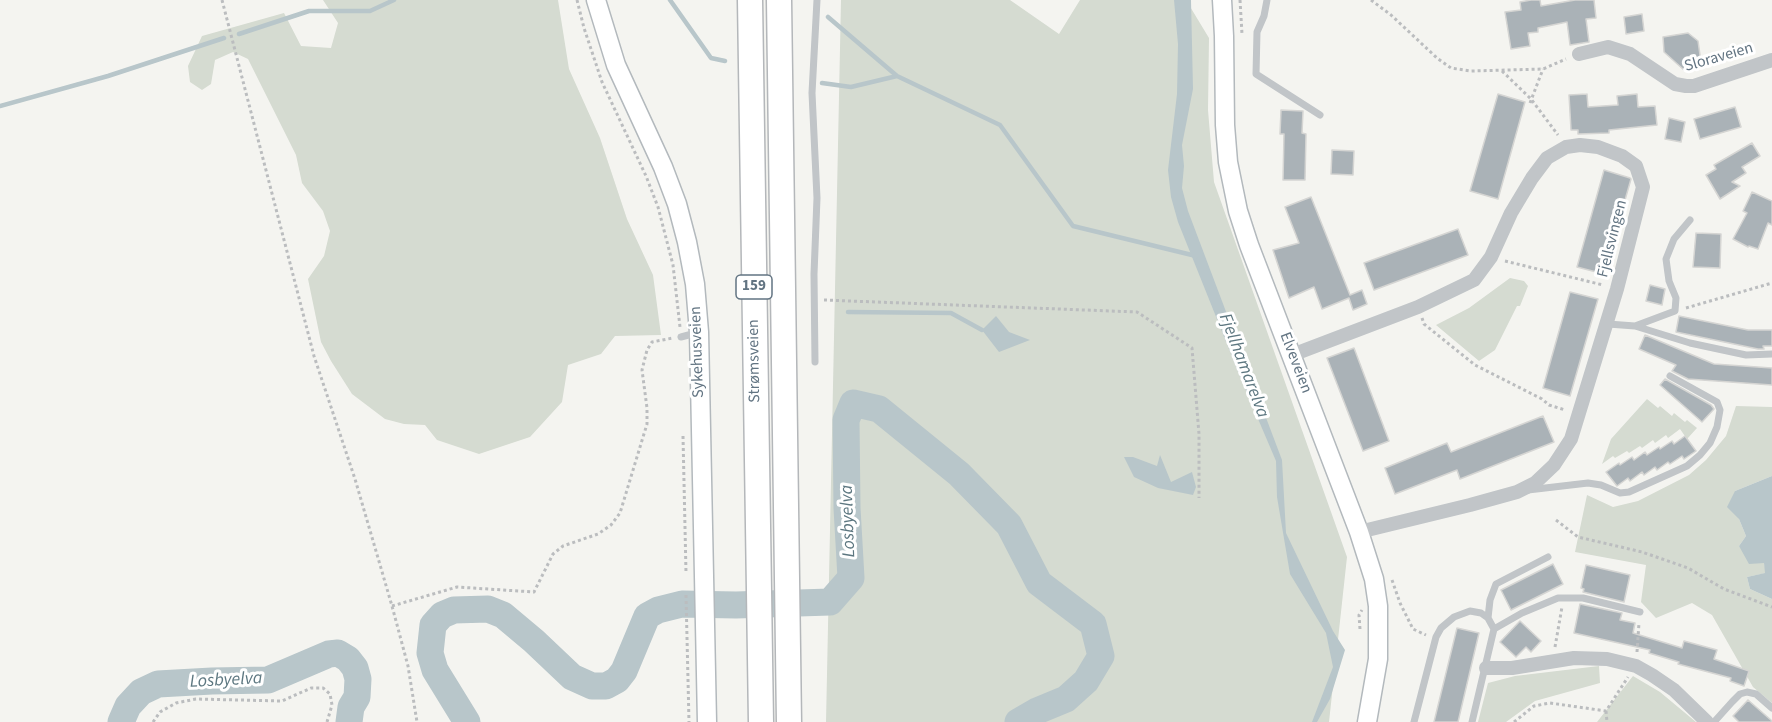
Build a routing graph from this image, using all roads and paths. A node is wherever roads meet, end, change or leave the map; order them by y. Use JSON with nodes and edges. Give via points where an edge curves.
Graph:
{"nodes":[{"id":1,"x":222,"y":0,"type":"edge"},
{"id":2,"x":577,"y":0,"type":"edge"},
{"id":3,"x":596,"y":0,"type":"edge"},
{"id":4,"x":738,"y":0,"type":"edge"},
{"id":5,"x":750,"y":0,"type":"edge"},
{"id":6,"x":779,"y":0,"type":"edge"},
{"id":7,"x":792,"y":0,"type":"edge"},
{"id":8,"x":817,"y":0,"type":"edge"},
{"id":9,"x":1222,"y":0,"type":"edge"},
{"id":10,"x":1240,"y":0,"type":"edge"},
{"id":11,"x":1267,"y":0,"type":"edge"},
{"id":12,"x":1371,"y":0,"type":"edge"},
{"id":13,"x":1242,"y":41,"type":"dead end"},
{"id":14,"x":1579,"y":54,"type":"joint"},
{"id":15,"x":1772,"y":60,"type":"edge"},
{"id":16,"x":1543,"y":69,"type":"junction"},
{"id":17,"x":1502,"y":71,"type":"junction"},
{"id":18,"x":1531,"y":101,"type":"junction"},
{"id":19,"x":1320,"y":116,"type":"dead end"},
{"id":20,"x":1566,"y":147,"type":"junction"},
{"id":21,"x":1690,"y":220,"type":"dead end"},
{"id":22,"x":1491,"y":257,"type":"junction"},
{"id":23,"x":1772,"y":283,"type":"edge"},
{"id":24,"x":1617,"y":289,"type":"junction"},
{"id":25,"x":816,"y":299,"type":"junction"},
{"id":26,"x":1418,"y":308,"type":"junction"},
{"id":27,"x":1676,"y":310,"type":"junction"},
{"id":28,"x":1608,"y":324,"type":"junction"},
{"id":29,"x":1635,"y":326,"type":"junction"},
{"id":30,"x":699,"y":332,"type":"junction"},
{"id":31,"x":681,"y":337,"type":"junction"},
{"id":32,"x":1772,"y":354,"type":"edge"},
{"id":33,"x":1292,"y":355,"type":"junction"},
{"id":34,"x":815,"y":362,"type":"dead end"},
{"id":35,"x":1670,"y":376,"type":"dead end"},
{"id":36,"x":784,"y":388,"type":"junction"},
{"id":37,"x":1578,"y":415,"type":"junction"},
{"id":38,"x":683,"y":426,"type":"dead end"},
{"id":39,"x":757,"y":482,"type":"junction"},
{"id":40,"x":1517,"y":492,"type":"junction"},
{"id":41,"x":1199,"y":498,"type":"dead end"},
{"id":42,"x":1556,"y":520,"type":"dead end"},
{"id":43,"x":1359,"y":532,"type":"junction"},
{"id":44,"x":1548,"y":558,"type":"dead end"},
{"id":45,"x":1390,"y":572,"type":"dead end"},
{"id":46,"x":686,"y":580,"type":"dead end"},
{"id":47,"x":686,"y":592,"type":"dead end"},
{"id":48,"x":1564,"y":598,"type":"junction"},
{"id":49,"x":392,"y":606,"type":"junction"},
{"id":50,"x":1369,"y":607,"type":"dead end"},
{"id":51,"x":1772,"y":607,"type":"edge"},
{"id":52,"x":1640,"y":612,"type":"joint"},
{"id":53,"x":1488,"y":618,"type":"junction"},
{"id":54,"x":1494,"y":629,"type":"junction"},
{"id":55,"x":1361,"y":637,"type":"dead end"},
{"id":56,"x":1436,"y":637,"type":"junction"},
{"id":57,"x":1555,"y":661,"type":"junction"},
{"id":58,"x":1635,"y":666,"type":"junction"},
{"id":59,"x":1486,"y":668,"type":"junction"},
{"id":60,"x":1772,"y":708,"type":"edge"},
{"id":61,"x":1606,"y":711,"type":"junction"},
{"id":62,"x":153,"y":722,"type":"edge"},
{"id":63,"x":327,"y":722,"type":"edge"},
{"id":64,"x":417,"y":722,"type":"edge"},
{"id":65,"x":689,"y":722,"type":"edge"},
{"id":66,"x":707,"y":722,"type":"edge"},
{"id":67,"x":761,"y":722,"type":"edge"},
{"id":68,"x":789,"y":722,"type":"edge"},
{"id":69,"x":1367,"y":722,"type":"edge"},
{"id":70,"x":1414,"y":722,"type":"edge"},
{"id":71,"x":1472,"y":722,"type":"edge"},
{"id":72,"x":1514,"y":722,"type":"edge"},
{"id":73,"x":1607,"y":722,"type":"edge"},
{"id":74,"x":1707,"y":722,"type":"edge"},
{"id":75,"x":1714,"y":722,"type":"edge"}],
"edges":[{"from":1,"to":49,"type":"path","via":[[314,356]]},
{"from":2,"to":31,"type":"path","via":[[602,82],[664,225]]},
{"from":3,"to":30,"type":"main road","name":"Sykehusveien","via":[[616,65],[677,204],[691,262]]},
{"from":4,"to":39,"type":"highway","via":[[743,319]]},
{"from":5,"to":39,"type":"highway","name":"Strømsveien","number":"159"},
{"from":6,"to":36,"type":"highway","name":"Strømsveien","number":"159"},
{"from":7,"to":36,"type":"highway"},
{"from":8,"to":25,"type":"lane","via":[[812,93]]},
{"from":9,"to":33,"type":"main road","name":"Elveveien","via":[[1225,125],[1231,180],[1244,229]]},
{"from":10,"to":13,"type":"path"},
{"from":11,"to":19,"type":"lane","via":[[1257,32],[1256,74]]},
{"from":12,"to":17,"type":"path","via":[[1451,68]]},
{"from":14,"to":15,"type":"street","name":"Sloraveien","via":[[1608,47],[1630,54],[1675,84],[1686,86]]},
{"from":14,"to":16,"type":"path"},
{"from":16,"to":17,"type":"path"},
{"from":16,"to":18,"type":"path"},
{"from":17,"to":18,"type":"path"},
{"from":18,"to":20,"type":"path"},
{"from":20,"to":22,"type":"street","via":[[1547,158],[1532,178]]},
{"from":20,"to":24,"type":"street","name":"Fjellsvingen","via":[[1598,147],[1622,156],[1636,166],[1644,187]]},
{"from":21,"to":27,"type":"lane","via":[[1674,239],[1666,259]]},
{"from":22,"to":24,"type":"path"},
{"from":22,"to":26,"type":"street","via":[[1474,280]]},
{"from":23,"to":27,"type":"path"},
{"from":24,"to":28,"type":"street","name":"Fjellsvingen"},
{"from":25,"to":34,"type":"lane"},
{"from":25,"to":41,"type":"path","via":[[1137,312],[1192,348]]},
{"from":26,"to":33,"type":"street"},
{"from":26,"to":37,"type":"path","via":[[1424,324],[1475,365],[1549,405]]},
{"from":27,"to":29,"type":"lane"},
{"from":28,"to":29,"type":"lane"},
{"from":28,"to":37,"type":"street","name":"Fjellsvingen"},
{"from":29,"to":32,"type":"lane","via":[[1746,355]]},
{"from":30,"to":31,"type":"lane"},
{"from":30,"to":66,"type":"main road","name":"Sykehusveien"},
{"from":31,"to":49,"type":"path","via":[[652,342],[647,350],[642,370],[647,424],[620,513],[611,525],[553,554],[534,592],[457,587]]},
{"from":33,"to":43,"type":"main road","name":"Elveveien"},
{"from":35,"to":40,"type":"lane","via":[[1717,402],[1720,411],[1710,442],[1687,465],[1629,492],[1588,483]]},
{"from":36,"to":68,"type":"highway","name":"Strømsveien","number":"159"},
{"from":37,"to":40,"type":"street","name":"Fjellsvingen","via":[[1571,439],[1554,465],[1535,483]]},
{"from":38,"to":46,"type":"path"},
{"from":39,"to":67,"type":"highway","name":"Strømsveien","number":"159"},
{"from":40,"to":43,"type":"street","name":"Fjellsvingen"},
{"from":42,"to":51,"type":"path","via":[[1578,537],[1688,568],[1724,589]]},
{"from":43,"to":69,"type":"main road","name":"Elveveien","via":[[1374,579],[1378,617],[1378,659]]},
{"from":44,"to":53,"type":"lane","via":[[1496,584]]},
{"from":45,"to":56,"type":"path","via":[[1413,629]]},
{"from":47,"to":65,"type":"path"},
{"from":48,"to":52,"type":"lane","via":[[1583,597]]},
{"from":48,"to":54,"type":"lane"},
{"from":48,"to":57,"type":"path"},
{"from":49,"to":64,"type":"path","via":[[408,666]]},
{"from":50,"to":55,"type":"path","via":[[1359,615]]},
{"from":52,"to":58,"type":"path"},
{"from":53,"to":54,"type":"lane"},
{"from":53,"to":56,"type":"lane","via":[[1470,610],[1447,622]]},
{"from":54,"to":59,"type":"lane"},
{"from":56,"to":70,"type":"lane"},
{"from":57,"to":58,"type":"street","via":[[1590,657]]},
{"from":57,"to":59,"type":"street"},
{"from":58,"to":61,"type":"path"},
{"from":58,"to":74,"type":"street","via":[[1674,690]]},
{"from":59,"to":71,"type":"lane"},
{"from":60,"to":75,"type":"lane","via":[[1756,694],[1747,692],[1740,694]]},
{"from":61,"to":72,"type":"path","via":[[1550,703],[1534,706]]},
{"from":61,"to":73,"type":"path"},
{"from":62,"to":63,"type":"path","via":[[176,702],[282,701],[311,688],[323,688],[330,694],[332,705]]}]}
